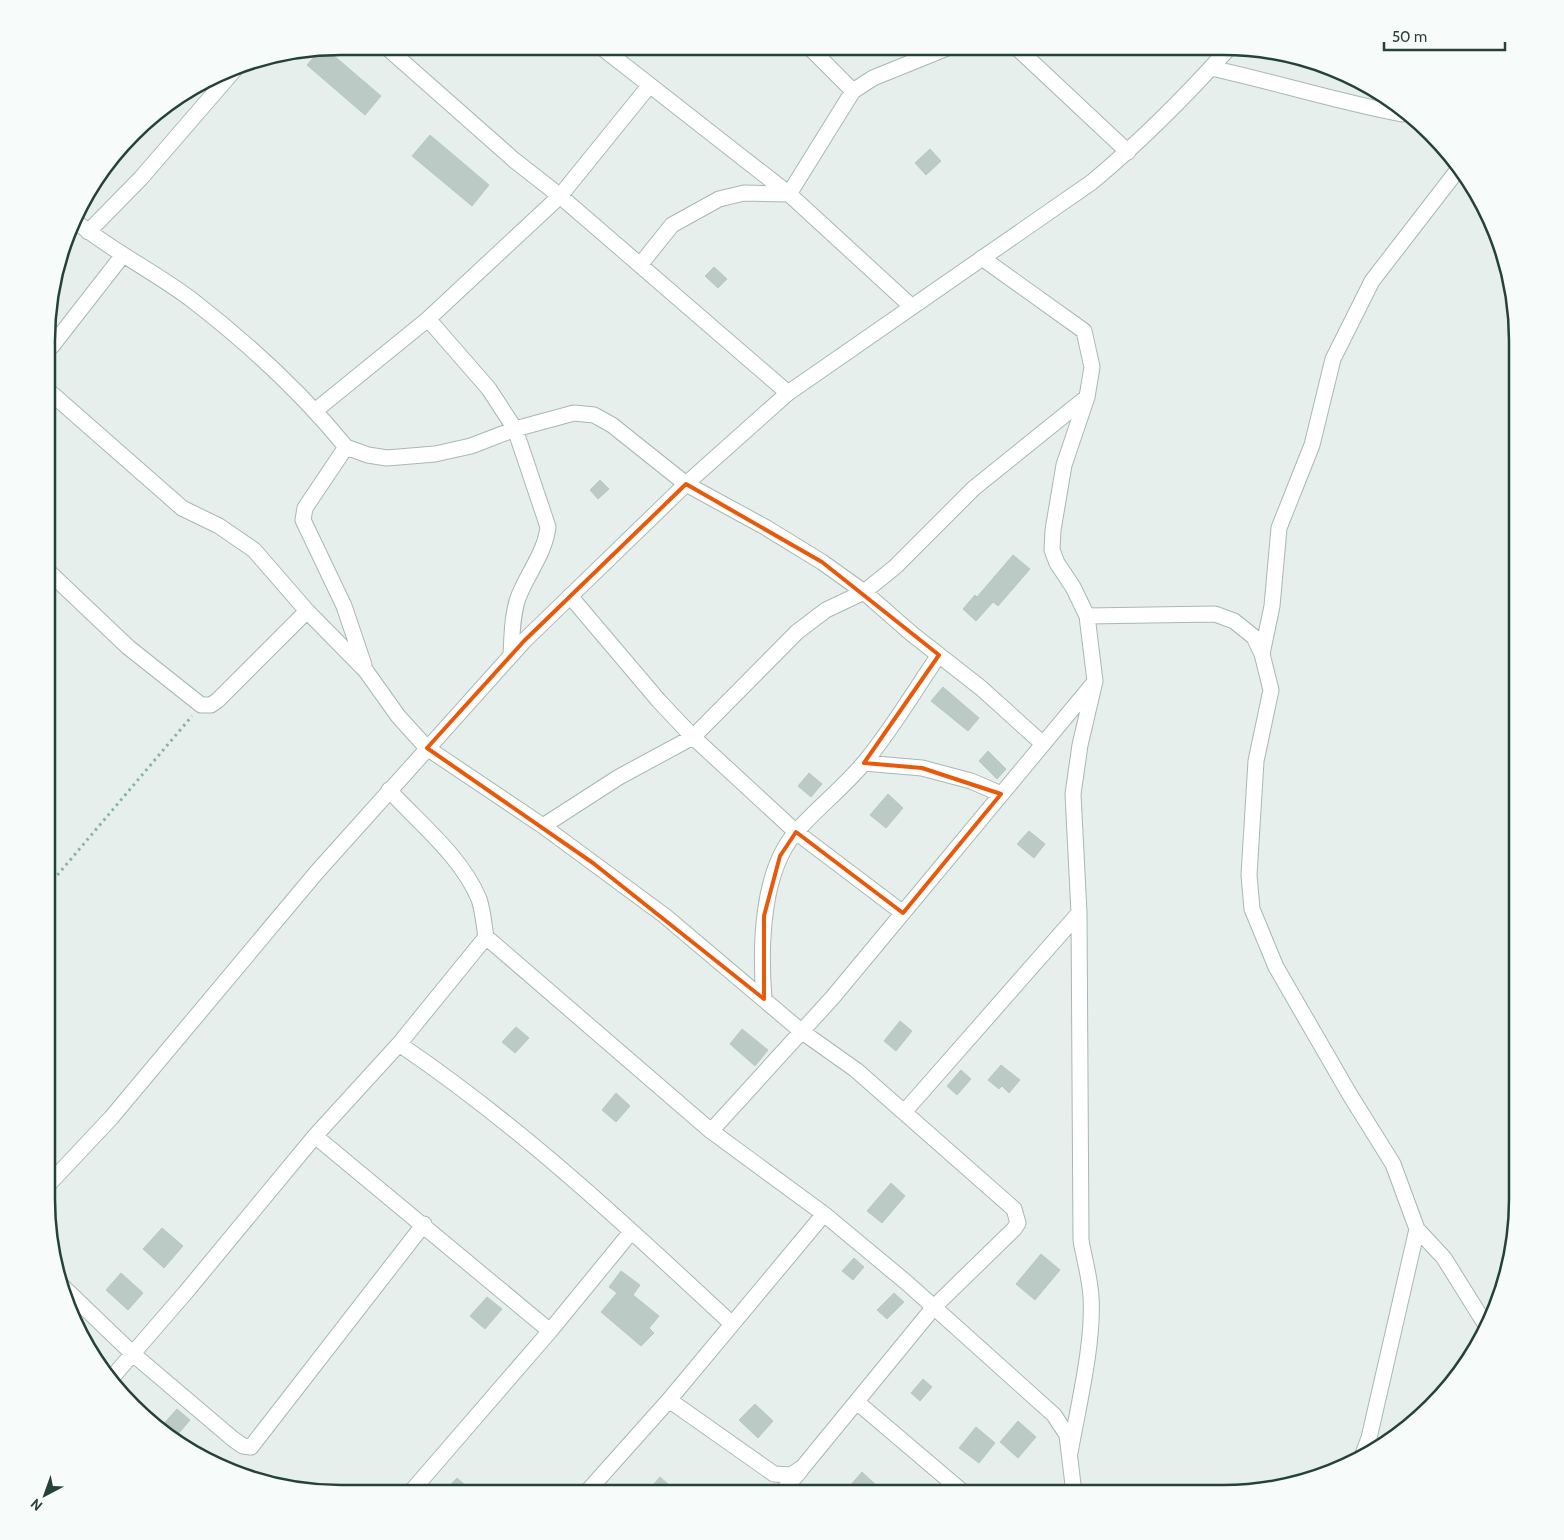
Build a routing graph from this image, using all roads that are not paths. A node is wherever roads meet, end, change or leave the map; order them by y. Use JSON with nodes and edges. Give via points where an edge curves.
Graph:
{"nodes":[{"id":1,"x":401,"y":55,"type":"edge"},
{"id":2,"x":611,"y":55,"type":"edge"},
{"id":3,"x":817,"y":55,"type":"edge"},
{"id":4,"x":929,"y":55,"type":"edge"},
{"id":5,"x":1024,"y":55,"type":"edge"},
{"id":6,"x":1223,"y":55,"type":"edge"},
{"id":7,"x":1211,"y":68,"type":"junction"},
{"id":8,"x":224,"y":80,"type":"edge"},
{"id":9,"x":649,"y":86,"type":"junction"},
{"id":10,"x":853,"y":91,"type":"junction"},
{"id":11,"x":1395,"y":113,"type":"edge"},
{"id":12,"x":1128,"y":152,"type":"junction"},
{"id":13,"x":1455,"y":174,"type":"edge"},
{"id":14,"x":789,"y":194,"type":"junction"},
{"id":15,"x":560,"y":196,"type":"junction"},
{"id":16,"x":80,"y":225,"type":"edge"},
{"id":17,"x":88,"y":232,"type":"junction"},
{"id":18,"x":123,"y":255,"type":"junction"},
{"id":19,"x":982,"y":258,"type":"junction"},
{"id":20,"x":640,"y":265,"type":"junction"},
{"id":21,"x":912,"y":306,"type":"junction"},
{"id":22,"x":428,"y":319,"type":"junction"},
{"id":23,"x":55,"y":342,"type":"edge"},
{"id":24,"x":788,"y":394,"type":"junction"},
{"id":25,"x":55,"y":397,"type":"edge"},
{"id":26,"x":1087,"y":397,"type":"junction"},
{"id":27,"x":316,"y":410,"type":"junction"},
{"id":28,"x":515,"y":429,"type":"junction"},
{"id":29,"x":346,"y":447,"type":"junction"},
{"id":30,"x":686,"y":484,"type":"junction"},
{"id":31,"x":55,"y":578,"type":"edge"},
{"id":32,"x":864,"y":592,"type":"junction"},
{"id":33,"x":570,"y":596,"type":"junction"},
{"id":34,"x":307,"y":611,"type":"junction"},
{"id":35,"x":1087,"y":616,"type":"junction"},
{"id":36,"x":939,"y":654,"type":"junction"},
{"id":37,"x":1262,"y":654,"type":"junction"},
{"id":38,"x":511,"y":655,"type":"junction"},
{"id":39,"x":366,"y":671,"type":"junction"},
{"id":40,"x":1095,"y":681,"type":"junction"},
{"id":41,"x":694,"y":738,"type":"junction"},
{"id":42,"x":1043,"y":744,"type":"junction"},
{"id":43,"x":427,"y":748,"type":"junction"},
{"id":44,"x":864,"y":763,"type":"junction"},
{"id":45,"x":389,"y":790,"type":"junction"},
{"id":46,"x":1000,"y":794,"type":"junction"},
{"id":47,"x":543,"y":826,"type":"junction"},
{"id":48,"x":796,"y":832,"type":"junction"},
{"id":49,"x":903,"y":913,"type":"junction"},
{"id":50,"x":1078,"y":913,"type":"junction"},
{"id":51,"x":486,"y":937,"type":"junction"},
{"id":52,"x":764,"y":999,"type":"junction"},
{"id":53,"x":801,"y":1031,"type":"junction"},
{"id":54,"x":399,"y":1044,"type":"junction"},
{"id":55,"x":905,"y":1111,"type":"junction"},
{"id":56,"x":711,"y":1131,"type":"junction"},
{"id":57,"x":315,"y":1136,"type":"junction"},
{"id":58,"x":55,"y":1178,"type":"edge"},
{"id":59,"x":824,"y":1214,"type":"junction"},
{"id":60,"x":424,"y":1224,"type":"junction"},
{"id":61,"x":1417,"y":1229,"type":"junction"},
{"id":62,"x":631,"y":1232,"type":"junction"},
{"id":63,"x":72,"y":1295,"type":"edge"},
{"id":64,"x":934,"y":1307,"type":"junction"},
{"id":65,"x":1482,"y":1320,"type":"edge"},
{"id":66,"x":732,"y":1324,"type":"junction"},
{"id":67,"x":550,"y":1331,"type":"junction"},
{"id":68,"x":133,"y":1354,"type":"junction"},
{"id":69,"x":115,"y":1374,"type":"edge"},
{"id":70,"x":669,"y":1400,"type":"junction"},
{"id":71,"x":858,"y":1403,"type":"junction"},
{"id":72,"x":1365,"y":1448,"type":"edge"},
{"id":73,"x":1070,"y":1453,"type":"junction"},
{"id":74,"x":803,"y":1467,"type":"junction"},
{"id":75,"x":417,"y":1485,"type":"edge"},
{"id":76,"x":593,"y":1485,"type":"edge"},
{"id":77,"x":788,"y":1485,"type":"edge"},
{"id":78,"x":955,"y":1485,"type":"edge"},
{"id":79,"x":1073,"y":1485,"type":"edge"}],
"edges":[{"from":1,"to":15,"type":"street","via":[[514,160]]},
{"from":2,"to":9,"type":"street"},
{"from":3,"to":10,"type":"street"},
{"from":4,"to":10,"type":"street","via":[[873,78]]},
{"from":5,"to":12,"type":"street"},
{"from":6,"to":7,"type":"street"},
{"from":7,"to":11,"type":"street"},
{"from":7,"to":12,"type":"street"},
{"from":8,"to":17,"type":"street","via":[[141,178]]},
{"from":9,"to":14,"type":"street"},
{"from":9,"to":15,"type":"street"},
{"from":10,"to":14,"type":"street"},
{"from":12,"to":19,"type":"street","via":[[1092,182]]},
{"from":13,"to":37,"type":"street","via":[[1372,281],[1333,359],[1312,445],[1279,528],[1272,606]]},
{"from":14,"to":20,"type":"street","via":[[744,194],[719,199],[672,225]]},
{"from":14,"to":21,"type":"street"},
{"from":15,"to":20,"type":"street"},
{"from":15,"to":22,"type":"street"},
{"from":16,"to":17,"type":"street"},
{"from":17,"to":18,"type":"street"},
{"from":18,"to":23,"type":"street"},
{"from":18,"to":27,"type":"street","via":[[191,300],[278,372]]},
{"from":19,"to":21,"type":"street"},
{"from":19,"to":26,"type":"street","via":[[1084,331],[1092,367]]},
{"from":20,"to":24,"type":"street"},
{"from":21,"to":24,"type":"street"},
{"from":22,"to":27,"type":"street"},
{"from":22,"to":28,"type":"street","via":[[489,389]]},
{"from":24,"to":30,"type":"street"},
{"from":25,"to":34,"type":"street","via":[[182,508],[219,526],[254,550]]},
{"from":26,"to":32,"type":"street","via":[[974,488],[895,567]]},
{"from":26,"to":35,"type":"street","via":[[1064,466],[1052,550]]},
{"from":27,"to":29,"type":"street"},
{"from":28,"to":29,"type":"street","via":[[471,446],[436,454],[387,458]]},
{"from":28,"to":30,"type":"street","via":[[574,413],[594,415],[612,425]]},
{"from":28,"to":38,"type":"street","via":[[548,527],[546,540],[518,599],[512,623]]},
{"from":29,"to":39,"type":"street","via":[[304,508],[303,520],[344,606]]},
{"from":30,"to":32,"type":"street","via":[[765,527]]},
{"from":30,"to":33,"type":"street"},
{"from":31,"to":34,"type":"street","via":[[128,647],[201,705],[211,705],[218,700]]},
{"from":32,"to":36,"type":"street"},
{"from":32,"to":41,"type":"street","via":[[826,610],[797,632]]},
{"from":33,"to":38,"type":"street"},
{"from":33,"to":41,"type":"street"},
{"from":34,"to":39,"type":"street"},
{"from":35,"to":37,"type":"street","via":[[1215,614],[1234,621],[1254,637]]},
{"from":35,"to":40,"type":"street"},
{"from":36,"to":42,"type":"street"},
{"from":36,"to":44,"type":"street"},
{"from":37,"to":61,"type":"street","via":[[1271,690],[1256,761],[1249,875],[1252,909],[1276,967],[1393,1164]]},
{"from":38,"to":43,"type":"street"},
{"from":39,"to":43,"type":"street","via":[[398,716]]},
{"from":40,"to":42,"type":"street"},
{"from":40,"to":50,"type":"street","via":[[1073,794]]},
{"from":41,"to":47,"type":"street","via":[[619,778]]},
{"from":41,"to":48,"type":"street"},
{"from":42,"to":46,"type":"street"},
{"from":43,"to":45,"type":"street"},
{"from":43,"to":47,"type":"street"},
{"from":44,"to":46,"type":"street","via":[[922,768],[971,781]]},
{"from":44,"to":48,"type":"street"},
{"from":45,"to":51,"type":"street","via":[[469,878],[480,901]]},
{"from":45,"to":58,"type":"street","via":[[111,1118]]},
{"from":46,"to":49,"type":"street"},
{"from":47,"to":52,"type":"street","via":[[665,916]]},
{"from":48,"to":49,"type":"street"},
{"from":48,"to":52,"type":"street","via":[[780,856],[764,916],[761,963]]},
{"from":49,"to":53,"type":"street"},
{"from":50,"to":55,"type":"street"},
{"from":50,"to":73,"type":"street","via":[[1081,1240],[1092,1299],[1088,1348]]},
{"from":51,"to":54,"type":"street"},
{"from":51,"to":56,"type":"street"},
{"from":52,"to":53,"type":"street"},
{"from":53,"to":55,"type":"street","via":[[856,1070]]},
{"from":53,"to":56,"type":"street"},
{"from":54,"to":57,"type":"street"},
{"from":54,"to":62,"type":"street","via":[[488,1108]]},
{"from":55,"to":64,"type":"street","via":[[1006,1201],[1014,1209],[1018,1223]]},
{"from":56,"to":59,"type":"street"},
{"from":57,"to":60,"type":"street"},
{"from":57,"to":68,"type":"street"},
{"from":59,"to":64,"type":"street"},
{"from":59,"to":66,"type":"street"},
{"from":60,"to":67,"type":"street"},
{"from":60,"to":68,"type":"street","via":[[251,1447],[233,1439]]},
{"from":61,"to":65,"type":"street","via":[[1444,1258]]},
{"from":61,"to":72,"type":"street"},
{"from":62,"to":66,"type":"street"},
{"from":62,"to":67,"type":"street"},
{"from":63,"to":68,"type":"street"},
{"from":64,"to":71,"type":"street"},
{"from":64,"to":73,"type":"street","via":[[1054,1415],[1067,1435]]},
{"from":66,"to":70,"type":"street"},
{"from":67,"to":75,"type":"street"},
{"from":68,"to":69,"type":"street"},
{"from":70,"to":74,"type":"street","via":[[774,1474],[791,1474]]},
{"from":70,"to":76,"type":"street"},
{"from":71,"to":74,"type":"street"},
{"from":71,"to":78,"type":"street"},
{"from":73,"to":79,"type":"street"},
{"from":74,"to":77,"type":"street"}]}
